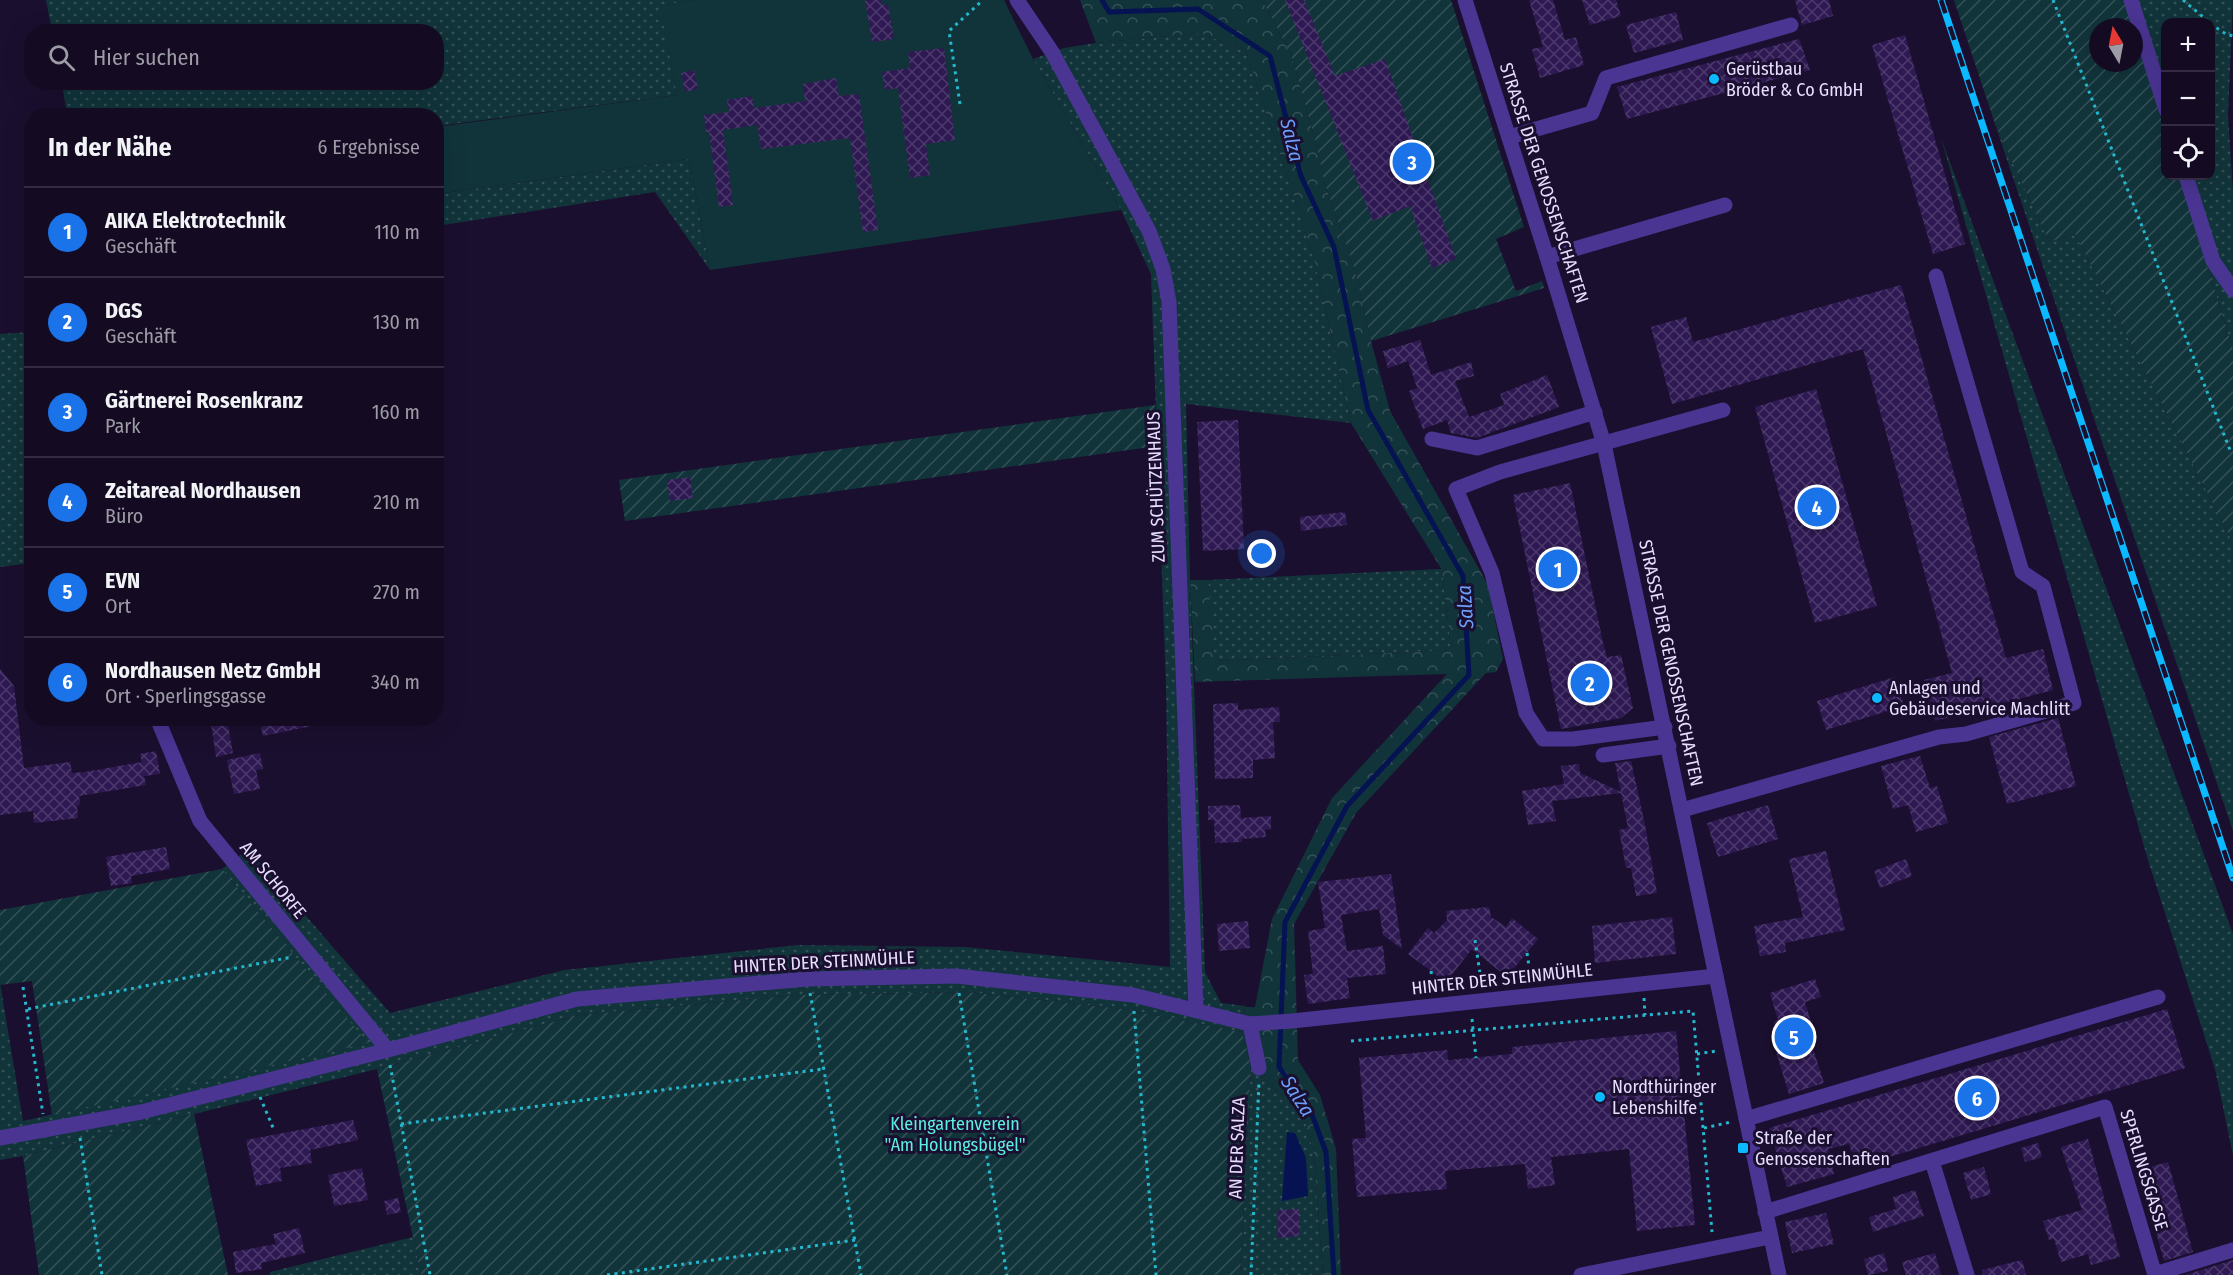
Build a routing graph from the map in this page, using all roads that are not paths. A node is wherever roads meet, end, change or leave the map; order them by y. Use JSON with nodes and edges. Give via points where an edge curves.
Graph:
{"nodes":[{"id":1,"x":1017,"y":0,"type":"edge"},
{"id":2,"x":1466,"y":0,"type":"edge"},
{"id":3,"x":2131,"y":0,"type":"edge"},
{"id":4,"x":1791,"y":26,"type":"dead end"},
{"id":5,"x":2161,"y":94,"type":"edge"},
{"id":6,"x":1509,"y":137,"type":"junction"},
{"id":7,"x":2187,"y":180,"type":"edge"},
{"id":8,"x":1725,"y":205,"type":"dead end"},
{"id":9,"x":1547,"y":257,"type":"junction"},
{"id":10,"x":1936,"y":276,"type":"dead end"},
{"id":11,"x":2233,"y":290,"type":"edge"},
{"id":12,"x":1723,"y":410,"type":"dead end"},
{"id":13,"x":1595,"y":412,"type":"junction"},
{"id":14,"x":1432,"y":439,"type":"dead end"},
{"id":15,"x":1604,"y":444,"type":"junction"},
{"id":16,"x":159,"y":726,"type":"edge"},
{"id":17,"x":1665,"y":727,"type":"junction"},
{"id":18,"x":1668,"y":746,"type":"junction"},
{"id":19,"x":1603,"y":755,"type":"dead end"},
{"id":20,"x":1682,"y":810,"type":"junction"},
{"id":21,"x":1716,"y":976,"type":"junction"},
{"id":22,"x":2158,"y":997,"type":"dead end"},
{"id":23,"x":1196,"y":1010,"type":"junction"},
{"id":24,"x":1250,"y":1024,"type":"junction"},
{"id":25,"x":387,"y":1050,"type":"junction"},
{"id":26,"x":1259,"y":1068,"type":"road end"},
{"id":27,"x":1746,"y":1119,"type":"junction"},
{"id":28,"x":0,"y":1138,"type":"edge"},
{"id":29,"x":1932,"y":1161,"type":"junction"},
{"id":30,"x":1765,"y":1212,"type":"junction"},
{"id":31,"x":1770,"y":1237,"type":"junction"},
{"id":32,"x":2233,"y":1250,"type":"edge"},
{"id":33,"x":2155,"y":1274,"type":"edge"},
{"id":34,"x":1581,"y":1275,"type":"edge"},
{"id":35,"x":1779,"y":1275,"type":"edge"},
{"id":36,"x":1967,"y":1275,"type":"edge"}],
"edges":[{"from":1,"to":23,"type":"street","name":"ZUM SCHÜTZENHAUS","via":[[1052,52],[1149,231],[1163,269],[1169,314]]},
{"from":2,"to":6,"type":"street","name":"STRASSE DER GENOSSENSCHAFTEN"},
{"from":3,"to":5,"type":"street"},
{"from":4,"to":6,"type":"street","via":[[1606,78],[1593,113]]},
{"from":6,"to":9,"type":"street","name":"STRASSE DER GENOSSENSCHAFTEN"},
{"from":7,"to":11,"type":"street","via":[[2213,261]]},
{"from":8,"to":9,"type":"street"},
{"from":9,"to":13,"type":"street","name":"STRASSE DER GENOSSENSCHAFTEN"},
{"from":10,"to":20,"type":"street","via":[[2022,572],[2043,586],[2074,703],[1966,734],[1939,736]]},
{"from":12,"to":15,"type":"street"},
{"from":13,"to":14,"type":"street","via":[[1478,448]]},
{"from":13,"to":15,"type":"street","name":"STRASSE DER GENOSSENSCHAFTEN"},
{"from":15,"to":17,"type":"street","name":"STRASSE DER GENOSSENSCHAFTEN"},
{"from":15,"to":17,"type":"street","via":[[1500,472],[1456,489],[1492,573],[1526,713],[1543,739]]},
{"from":16,"to":25,"type":"street","name":"AM SCHORFE","via":[[200,821]]},
{"from":17,"to":18,"type":"street","name":"STRASSE DER GENOSSENSCHAFTEN"},
{"from":18,"to":19,"type":"street"},
{"from":18,"to":20,"type":"street","name":"STRASSE DER GENOSSENSCHAFTEN"},
{"from":20,"to":21,"type":"street","name":"STRASSE DER GENOSSENSCHAFTEN"},
{"from":21,"to":24,"type":"street","name":"HINTER DER STEINMÜHLE"},
{"from":21,"to":27,"type":"street","name":"STRASSE DER GENOSSENSCHAFTEN"},
{"from":22,"to":27,"type":"street"},
{"from":23,"to":24,"type":"street","name":"HINTER DER STEINMÜHLE"},
{"from":23,"to":25,"type":"street","name":"HINTER DER STEINMÜHLE","via":[[1133,995],[956,976],[807,979],[577,999]]},
{"from":24,"to":26,"type":"street"},
{"from":25,"to":28,"type":"street","name":"HINTER DER STEINMÜHLE","via":[[141,1112]]},
{"from":27,"to":30,"type":"street","name":"STRASSE DER GENOSSENSCHAFTEN"},
{"from":29,"to":30,"type":"street","name":"SPERLINGSGASSE"},
{"from":29,"to":33,"type":"street","name":"SPERLINGSGASSE","via":[[2105,1107]]},
{"from":29,"to":36,"type":"street"},
{"from":30,"to":31,"type":"street","name":"STRASSE DER GENOSSENSCHAFTEN"},
{"from":31,"to":34,"type":"street"},
{"from":31,"to":35,"type":"street","name":"STRASSE DER GENOSSENSCHAFTEN"},
{"from":32,"to":33,"type":"street"}]}
